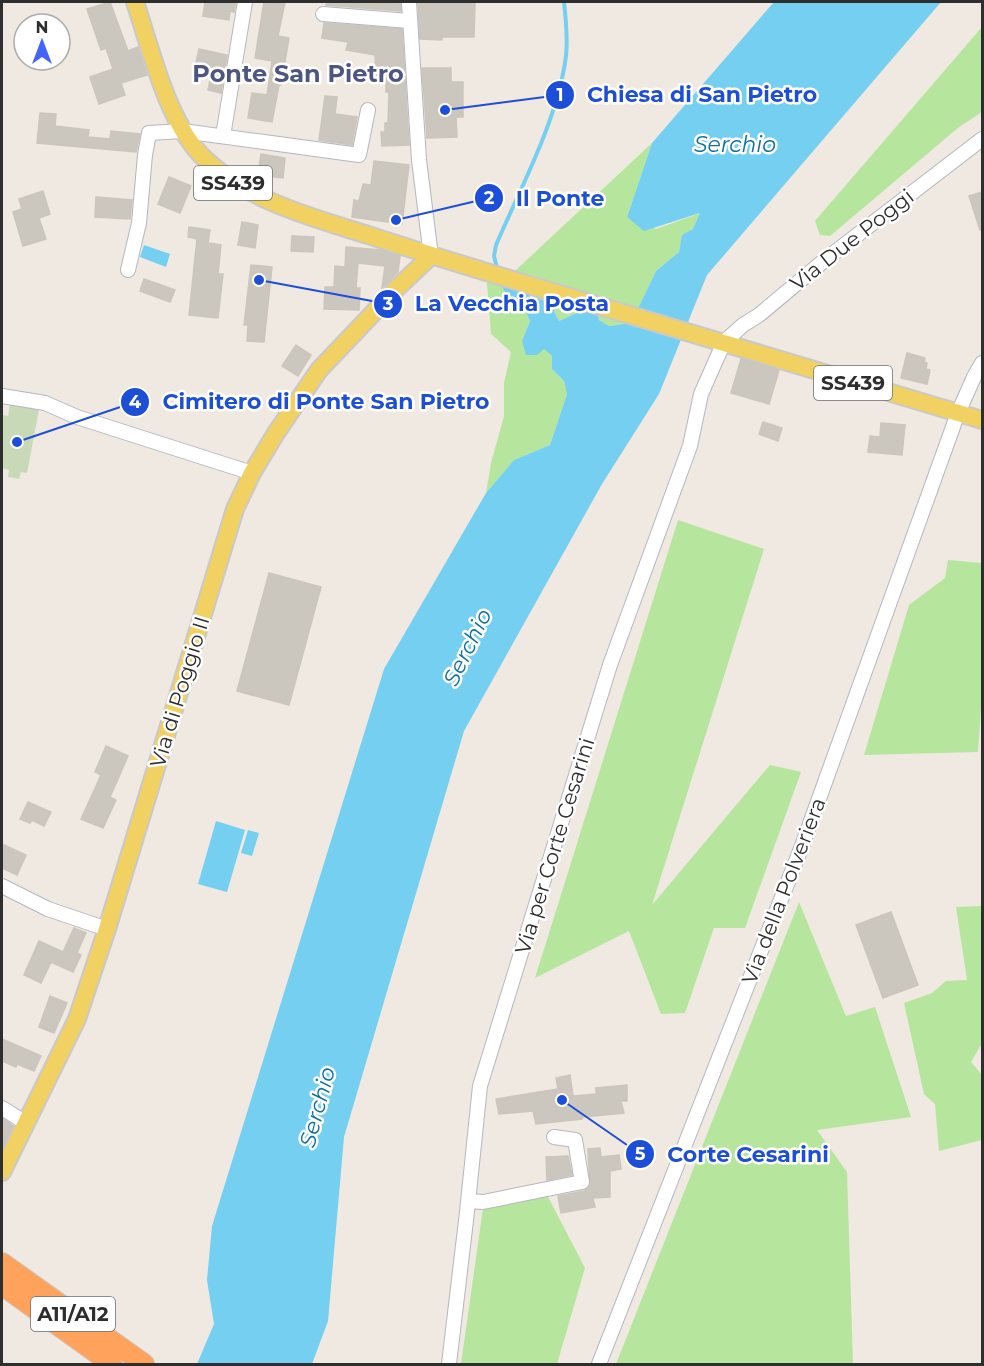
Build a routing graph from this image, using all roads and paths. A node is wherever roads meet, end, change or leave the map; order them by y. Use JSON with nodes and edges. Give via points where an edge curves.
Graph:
{"nodes":[{"id":1,"x":135,"y":2,"type":"edge"},
{"id":2,"x":245,"y":2,"type":"edge"},
{"id":3,"x":409,"y":2,"type":"edge"},
{"id":4,"x":323,"y":14,"type":"dead end"},
{"id":5,"x":409,"y":21,"type":"junction"},
{"id":6,"x":368,"y":110,"type":"dead end"},
{"id":7,"x":183,"y":131,"type":"junction"},
{"id":8,"x":223,"y":136,"type":"junction"},
{"id":9,"x":982,"y":139,"type":"edge"},
{"id":10,"x":431,"y":256,"type":"junction"},
{"id":11,"x":128,"y":270,"type":"dead end"},
{"id":12,"x":724,"y":342,"type":"junction"},
{"id":13,"x":982,"y":363,"type":"edge"},
{"id":14,"x":2,"y":396,"type":"edge"},
{"id":15,"x":958,"y":413,"type":"junction"},
{"id":16,"x":982,"y":420,"type":"edge"},
{"id":17,"x":252,"y":473,"type":"junction"},
{"id":18,"x":2,"y":886,"type":"edge"},
{"id":19,"x":107,"y":929,"type":"junction"},
{"id":20,"x":2,"y":1108,"type":"edge"},
{"id":21,"x":26,"y":1123,"type":"junction"},
{"id":22,"x":554,"y":1137,"type":"dead end"},
{"id":23,"x":2,"y":1172,"type":"edge"},
{"id":24,"x":469,"y":1201,"type":"junction"},
{"id":25,"x":2,"y":1263,"type":"edge"},
{"id":26,"x":2,"y":1285,"type":"edge"},
{"id":27,"x":112,"y":1365,"type":"edge"},
{"id":28,"x":144,"y":1365,"type":"edge"},
{"id":29,"x":449,"y":1365,"type":"edge"},
{"id":30,"x":599,"y":1365,"type":"edge"}],
"edges":[{"from":1,"to":7,"type":"main road","number":"SS439","via":[[162,84]]},
{"from":2,"to":8,"type":"street"},
{"from":3,"to":5,"type":"street"},
{"from":4,"to":5,"type":"street"},
{"from":5,"to":10,"type":"street"},
{"from":6,"to":8,"type":"street","via":[[359,155]]},
{"from":7,"to":8,"type":"street"},
{"from":7,"to":10,"type":"main road","number":"SS439","via":[[204,159],[234,183],[274,204]]},
{"from":7,"to":11,"type":"street","via":[[149,133],[140,223]]},
{"from":9,"to":12,"type":"street","name":"Via Due Poggi"},
{"from":10,"to":12,"type":"main road","number":"SS439"},
{"from":10,"to":17,"type":"main road","name":"Via di Poggio II","via":[[319,370]]},
{"from":12,"to":15,"type":"main road","number":"SS439"},
{"from":12,"to":24,"type":"street","name":"Via per Corte Cesarini","via":[[701,394],[690,446],[610,665],[480,1086]]},
{"from":13,"to":15,"type":"street","name":"Via della Polveriera"},
{"from":14,"to":17,"type":"street","via":[[45,403],[77,417]]},
{"from":15,"to":16,"type":"main road","number":"SS439"},
{"from":15,"to":30,"type":"street","name":"Via della Polveriera","via":[[802,846]]},
{"from":17,"to":19,"type":"main road","name":"Via di Poggio II","via":[[235,510]]},
{"from":18,"to":19,"type":"street","via":[[48,909]]},
{"from":19,"to":21,"type":"main road","name":"Via di Poggio II","via":[[77,1019]]},
{"from":20,"to":21,"type":"street"},
{"from":21,"to":23,"type":"main road","name":"Via di Poggio II"},
{"from":22,"to":24,"type":"street","via":[[575,1140],[582,1182],[483,1202]]},
{"from":24,"to":29,"type":"street","name":"Via per Corte Cesarini"},
{"from":25,"to":28,"type":"highway","number":"A11/A12"},
{"from":26,"to":27,"type":"highway","number":"A11/A12"}]}
